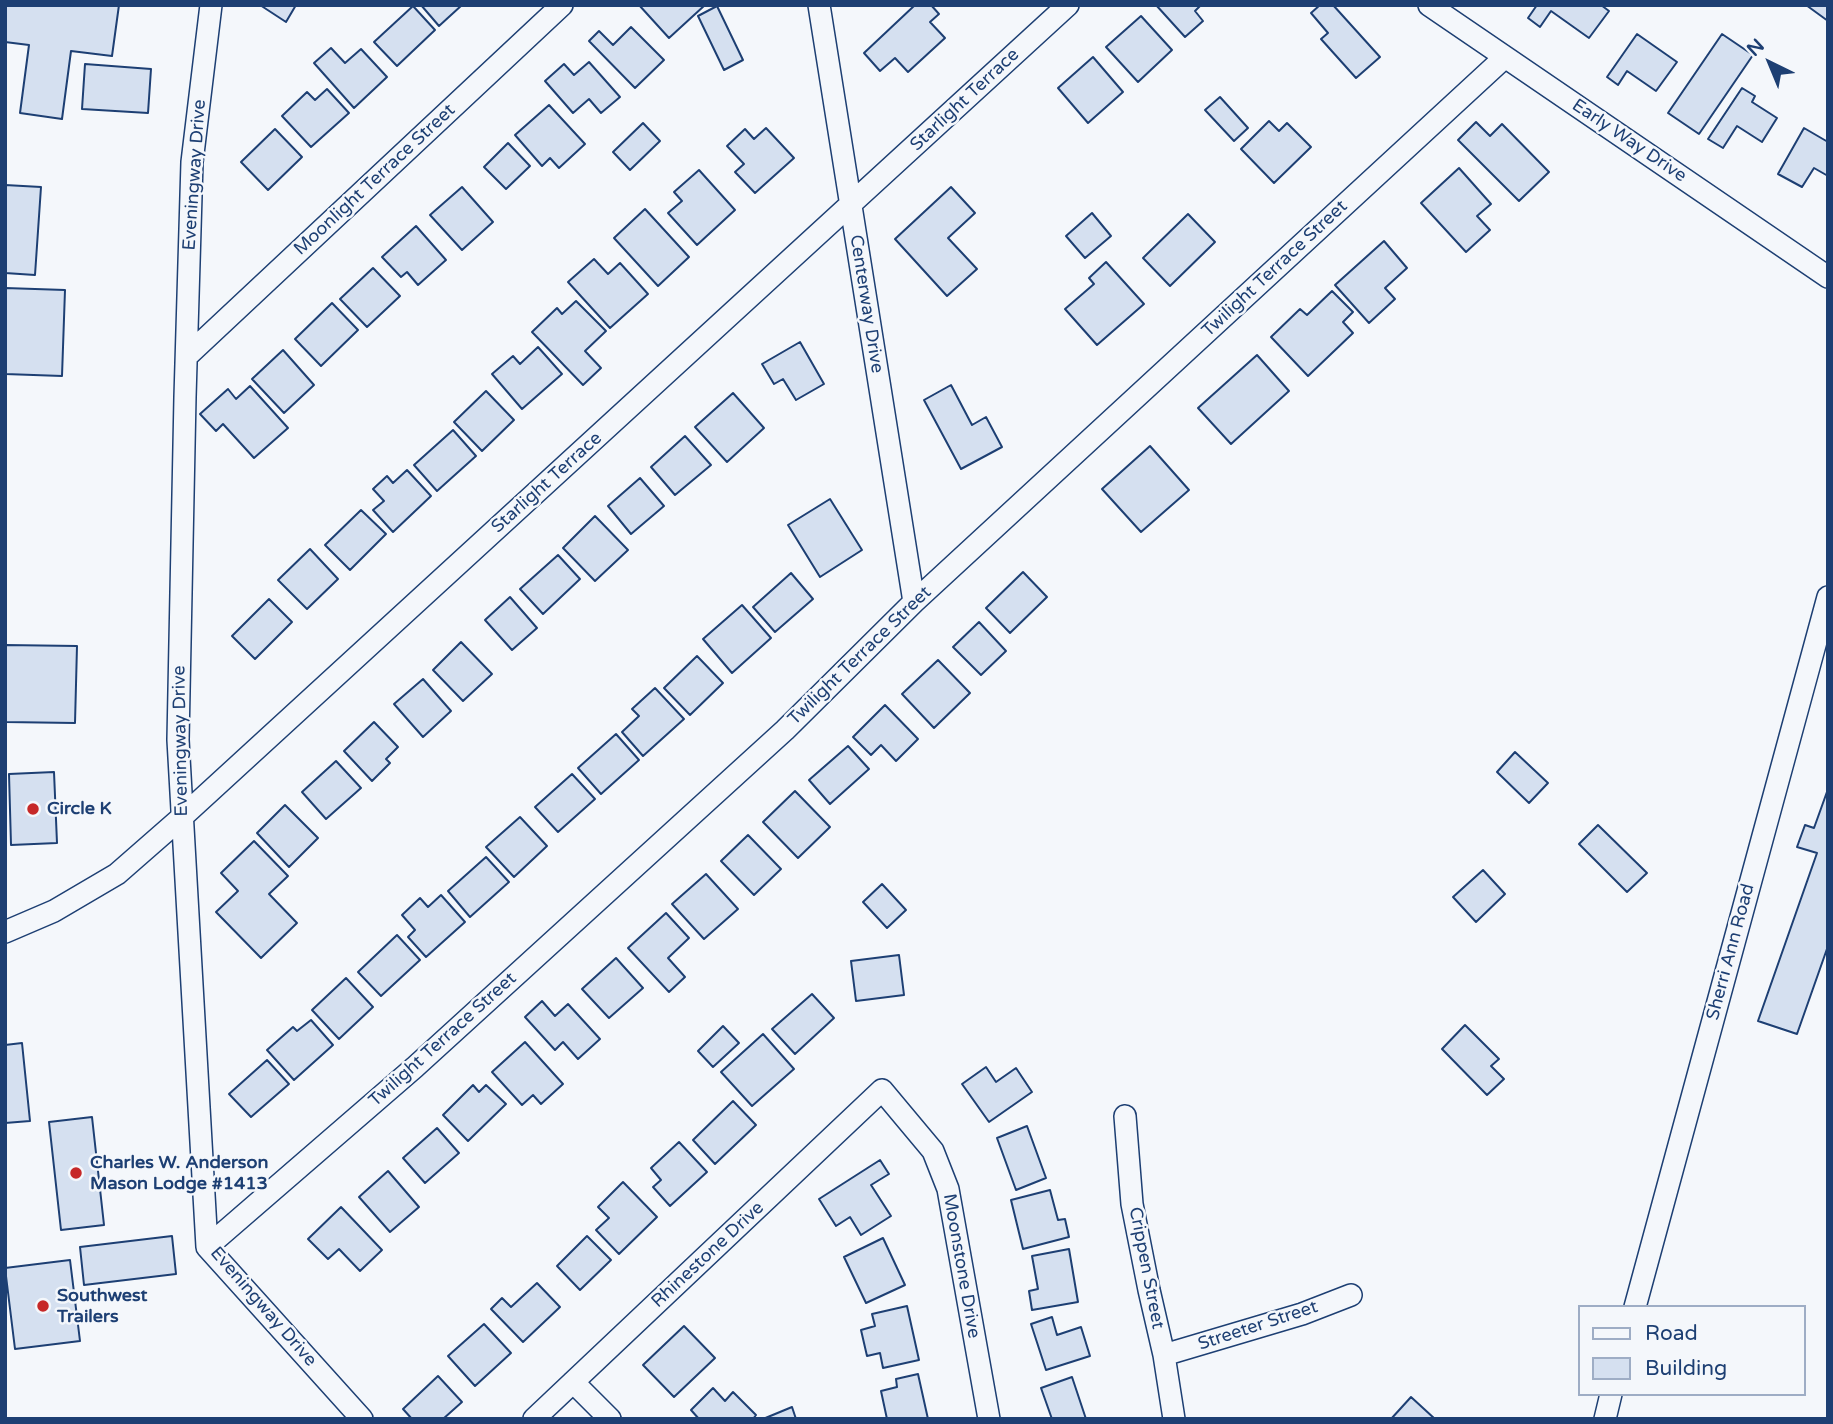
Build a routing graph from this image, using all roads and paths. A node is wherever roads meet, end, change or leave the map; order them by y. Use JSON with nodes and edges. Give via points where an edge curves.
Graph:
{"nodes":[{"id":1,"x":211,"y":5,"type":"edge"},
{"id":2,"x":562,"y":5,"type":"edge"},
{"id":3,"x":819,"y":5,"type":"edge"},
{"id":4,"x":1068,"y":5,"type":"edge"},
{"id":5,"x":1429,"y":5,"type":"edge"},
{"id":6,"x":1505,"y":57,"type":"junction"},
{"id":7,"x":851,"y":205,"type":"junction"},
{"id":8,"x":1828,"y":277,"type":"edge"},
{"id":9,"x":187,"y":356,"type":"junction"},
{"id":10,"x":1828,"y":597,"type":"edge"},
{"id":11,"x":914,"y":602,"type":"junction"},
{"id":12,"x":181,"y":818,"type":"junction"},
{"id":13,"x":5,"y":932,"type":"edge"},
{"id":14,"x":882,"y":1090,"type":"joint"},
{"id":15,"x":1125,"y":1116,"type":"dead end"},
{"id":16,"x":207,"y":1247,"type":"junction"},
{"id":17,"x":1351,"y":1295,"type":"dead end"},
{"id":18,"x":1636,"y":1305,"type":"edge"},
{"id":19,"x":1164,"y":1355,"type":"junction"},
{"id":20,"x":573,"y":1382,"type":"junction"},
{"id":21,"x":1611,"y":1396,"type":"edge"},
{"id":22,"x":362,"y":1419,"type":"edge"},
{"id":23,"x":534,"y":1419,"type":"edge"},
{"id":24,"x":610,"y":1419,"type":"edge"},
{"id":25,"x":989,"y":1419,"type":"edge"},
{"id":26,"x":1174,"y":1419,"type":"edge"},
{"id":27,"x":1605,"y":1419,"type":"edge"}],
"edges":[{"from":1,"to":9,"type":"street","name":"Eveningway Drive","via":[[192,162]]},
{"from":2,"to":9,"type":"street","name":"Moonlight Terrace Street"},
{"from":3,"to":7,"type":"street","name":"Centerway Drive"},
{"from":4,"to":7,"type":"street","name":"Starlight Terrace"},
{"from":5,"to":6,"type":"street","name":"Early Way Drive"},
{"from":6,"to":8,"type":"street","name":"Early Way Drive"},
{"from":6,"to":11,"type":"street","name":"Twilight Terrace Street"},
{"from":7,"to":11,"type":"street","name":"Centerway Drive"},
{"from":7,"to":12,"type":"street","name":"Starlight Terrace"},
{"from":9,"to":12,"type":"street","name":"Eveningway Drive","via":[[178,740]]},
{"from":10,"to":18,"type":"street","name":"Sherri Ann Road"},
{"from":11,"to":16,"type":"street","name":"Twilight Terrace Street","via":[[785,730],[415,1067]]},
{"from":12,"to":13,"type":"street","name":"Starlight Terrace","via":[[117,874],[54,911]]},
{"from":12,"to":16,"type":"street","name":"Eveningway Drive"},
{"from":14,"to":20,"type":"street","name":"Rhinestone Drive"},
{"from":14,"to":25,"type":"street","name":"Moonstone Drive","via":[[933,1151],[948,1189]]},
{"from":15,"to":19,"type":"street","name":"Crippen Street","via":[[1132,1203]]},
{"from":16,"to":22,"type":"street","name":"Eveningway Drive"},
{"from":17,"to":19,"type":"street","name":"Streeter Street"},
{"from":19,"to":26,"type":"street","name":"Crippen Street"},
{"from":20,"to":23,"type":"street","name":"Rhinestone Drive"},
{"from":20,"to":24,"type":"street"},
{"from":21,"to":27,"type":"street"}]}
